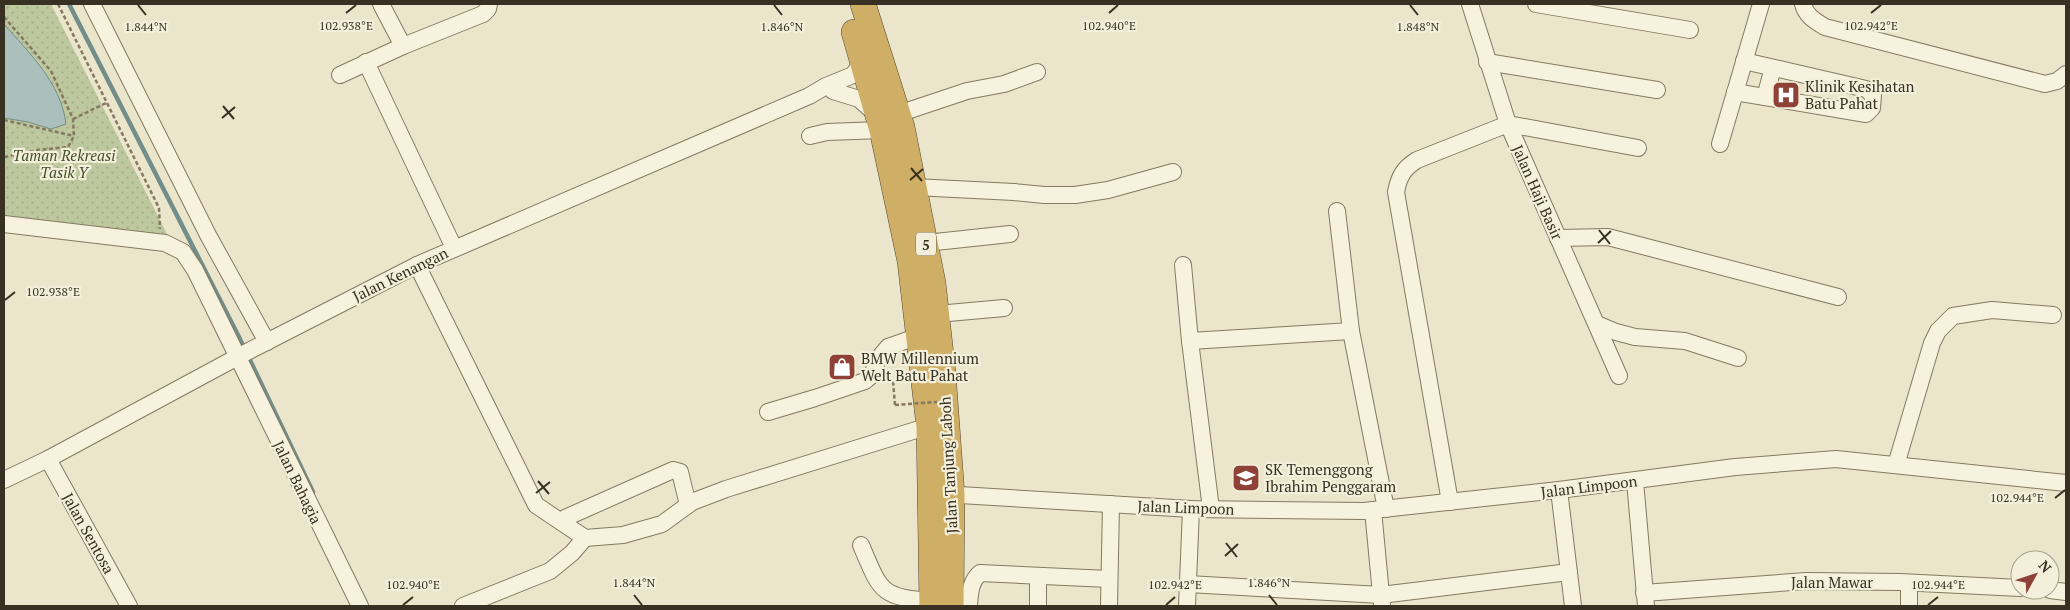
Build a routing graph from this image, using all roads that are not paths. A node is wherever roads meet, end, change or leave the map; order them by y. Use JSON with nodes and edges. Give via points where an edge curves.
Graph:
{"nodes":[{"id":1,"x":92,"y":4,"type":"edge"},
{"id":2,"x":381,"y":4,"type":"edge"},
{"id":3,"x":489,"y":4,"type":"edge"},
{"id":4,"x":845,"y":4,"type":"edge"},
{"id":5,"x":862,"y":4,"type":"edge"},
{"id":6,"x":1470,"y":4,"type":"edge"},
{"id":7,"x":1536,"y":4,"type":"edge"},
{"id":8,"x":1761,"y":4,"type":"edge"},
{"id":9,"x":1803,"y":4,"type":"edge"},
{"id":10,"x":1690,"y":30,"type":"dead end"},
{"id":11,"x":403,"y":46,"type":"junction"},
{"id":12,"x":1744,"y":61,"type":"junction"},
{"id":13,"x":366,"y":62,"type":"junction"},
{"id":14,"x":1487,"y":62,"type":"junction"},
{"id":15,"x":1773,"y":68,"type":"junction"},
{"id":16,"x":1037,"y":72,"type":"dead end"},
{"id":17,"x":872,"y":73,"type":"junction"},
{"id":18,"x":2066,"y":74,"type":"edge"},
{"id":19,"x":340,"y":75,"type":"dead end"},
{"id":20,"x":1657,"y":90,"type":"dead end"},
{"id":21,"x":833,"y":91,"type":"junction"},
{"id":22,"x":1735,"y":92,"type":"junction"},
{"id":23,"x":809,"y":96,"type":"junction"},
{"id":24,"x":1765,"y":97,"type":"junction"},
{"id":25,"x":886,"y":120,"type":"junction"},
{"id":26,"x":1508,"y":124,"type":"junction"},
{"id":27,"x":810,"y":136,"type":"dead end"},
{"id":28,"x":1720,"y":144,"type":"dead end"},
{"id":29,"x":1638,"y":148,"type":"dead end"},
{"id":30,"x":1173,"y":172,"type":"dead end"},
{"id":31,"x":914,"y":187,"type":"junction"},
{"id":32,"x":1337,"y":211,"type":"dead end"},
{"id":33,"x":4,"y":224,"type":"edge"},
{"id":34,"x":1010,"y":234,"type":"dead end"},
{"id":35,"x":1558,"y":238,"type":"junction"},
{"id":36,"x":926,"y":243,"type":"junction"},
{"id":37,"x":454,"y":248,"type":"junction"},
{"id":38,"x":1183,"y":264,"type":"dead end"},
{"id":39,"x":417,"y":265,"type":"junction"},
{"id":40,"x":1838,"y":297,"type":"dead end"},
{"id":41,"x":1004,"y":308,"type":"dead end"},
{"id":42,"x":937,"y":314,"type":"junction"},
{"id":43,"x":2053,"y":315,"type":"dead end"},
{"id":44,"x":1597,"y":324,"type":"junction"},
{"id":45,"x":1351,"y":330,"type":"junction"},
{"id":46,"x":919,"y":336,"type":"junction"},
{"id":47,"x":1190,"y":341,"type":"junction"},
{"id":48,"x":251,"y":350,"type":"junction"},
{"id":49,"x":1738,"y":358,"type":"dead end"},
{"id":50,"x":1619,"y":376,"type":"dead end"},
{"id":51,"x":768,"y":412,"type":"dead end"},
{"id":52,"x":929,"y":426,"type":"junction"},
{"id":53,"x":48,"y":459,"type":"junction"},
{"id":54,"x":1896,"y":464,"type":"junction"},
{"id":55,"x":4,"y":480,"type":"edge"},
{"id":56,"x":1635,"y":481,"type":"junction"},
{"id":57,"x":2066,"y":482,"type":"edge"},
{"id":58,"x":1559,"y":490,"type":"junction"},
{"id":59,"x":942,"y":494,"type":"junction"},
{"id":60,"x":1450,"y":502,"type":"junction"},
{"id":61,"x":1111,"y":504,"type":"junction"},
{"id":62,"x":688,"y":505,"type":"junction"},
{"id":63,"x":1191,"y":509,"type":"junction"},
{"id":64,"x":1211,"y":509,"type":"junction"},
{"id":65,"x":1379,"y":509,"type":"junction"},
{"id":66,"x":565,"y":518,"type":"dead end"},
{"id":67,"x":585,"y":538,"type":"junction"},
{"id":68,"x":861,"y":545,"type":"dead end"},
{"id":69,"x":1568,"y":572,"type":"junction"},
{"id":70,"x":1038,"y":576,"type":"junction"},
{"id":71,"x":1109,"y":579,"type":"junction"},
{"id":72,"x":1909,"y":583,"type":"junction"},
{"id":73,"x":1188,"y":584,"type":"junction"},
{"id":74,"x":2010,"y":588,"type":"edge"},
{"id":75,"x":1645,"y":600,"type":"edge"},
{"id":76,"x":1381,"y":601,"type":"edge"},
{"id":77,"x":938,"y":604,"type":"edge"},
{"id":78,"x":129,"y":606,"type":"edge"},
{"id":79,"x":360,"y":606,"type":"edge"},
{"id":80,"x":463,"y":606,"type":"edge"},
{"id":81,"x":969,"y":606,"type":"edge"},
{"id":82,"x":1038,"y":606,"type":"edge"},
{"id":83,"x":1109,"y":606,"type":"edge"},
{"id":84,"x":1188,"y":606,"type":"edge"},
{"id":85,"x":1573,"y":606,"type":"edge"},
{"id":86,"x":1909,"y":606,"type":"edge"}],
"edges":[{"from":1,"to":48,"type":"street","via":[[208,235]]},
{"from":2,"to":11,"type":"street"},
{"from":3,"to":11,"type":"street","via":[[483,14]]},
{"from":4,"to":17,"type":"highway","name":"Jalan Tanjung Laboh","number":"5"},
{"from":5,"to":17,"type":"highway","name":"Jalan Tanjung Laboh","number":"5"},
{"from":6,"to":14,"type":"street","name":"Jalan Haji Basir"},
{"from":7,"to":10,"type":"street"},
{"from":8,"to":12,"type":"street"},
{"from":9,"to":18,"type":"street","via":[[1812,20],[1825,27],[2045,84]]},
{"from":11,"to":13,"type":"street"},
{"from":12,"to":15,"type":"street"},
{"from":12,"to":22,"type":"street"},
{"from":13,"to":19,"type":"street"},
{"from":13,"to":37,"type":"street"},
{"from":14,"to":20,"type":"street"},
{"from":14,"to":26,"type":"street","name":"Jalan Haji Basir"},
{"from":15,"to":24,"type":"street"},
{"from":15,"to":24,"type":"street","via":[[1866,89],[1873,95],[1872,108],[1866,114]]},
{"from":16,"to":25,"type":"street","via":[[1004,84],[967,91]]},
{"from":17,"to":21,"type":"street","name":"Jalan Kenangan"},
{"from":17,"to":23,"type":"street","name":"Jalan Kenangan","via":[[853,75]]},
{"from":17,"to":25,"type":"highway","name":"Jalan Tanjung Laboh","number":"5"},
{"from":21,"to":23,"type":"street","name":"Jalan Kenangan"},
{"from":21,"to":25,"type":"street","name":"Jalan Kenangan","via":[[859,99]]},
{"from":22,"to":24,"type":"street"},
{"from":22,"to":28,"type":"street"},
{"from":23,"to":37,"type":"street","name":"Jalan Kenangan"},
{"from":25,"to":27,"type":"street"},
{"from":25,"to":31,"type":"highway","name":"Jalan Tanjung Laboh","number":"5"},
{"from":25,"to":46,"type":"highway","name":"Jalan Tanjung Laboh","number":"5"},
{"from":26,"to":29,"type":"street"},
{"from":26,"to":35,"type":"street","name":"Jalan Haji Basir"},
{"from":26,"to":60,"type":"street","via":[[1407,166],[1396,192]]},
{"from":30,"to":31,"type":"street","via":[[1108,190],[1075,195]]},
{"from":31,"to":36,"type":"highway","name":"Jalan Tanjung Laboh","number":"5"},
{"from":32,"to":45,"type":"street"},
{"from":33,"to":48,"type":"street","via":[[165,243],[183,252]]},
{"from":34,"to":36,"type":"street"},
{"from":35,"to":40,"type":"street","via":[[1608,237]]},
{"from":35,"to":44,"type":"street","name":"Jalan Haji Basir"},
{"from":36,"to":42,"type":"highway","name":"Jalan Tanjung Laboh","number":"5"},
{"from":37,"to":39,"type":"street","name":"Jalan Kenangan"},
{"from":38,"to":47,"type":"street"},
{"from":39,"to":48,"type":"street","name":"Jalan Kenangan"},
{"from":39,"to":67,"type":"street","via":[[536,504]]},
{"from":41,"to":42,"type":"street"},
{"from":42,"to":59,"type":"highway","name":"Jalan Tanjung Laboh","number":"5","via":[[947,416]]},
{"from":43,"to":54,"type":"street","via":[[1992,310],[1953,316],[1938,331],[1932,343]]},
{"from":44,"to":49,"type":"street","via":[[1635,337],[1685,341]]},
{"from":44,"to":50,"type":"street","name":"Jalan Haji Basir"},
{"from":45,"to":47,"type":"street"},
{"from":45,"to":65,"type":"street"},
{"from":46,"to":51,"type":"street","via":[[902,340],[884,350],[865,381]]},
{"from":46,"to":52,"type":"highway","name":"Jalan Tanjung Laboh","number":"5"},
{"from":47,"to":64,"type":"street"},
{"from":48,"to":53,"type":"street","name":"Jalan Kenangan"},
{"from":48,"to":79,"type":"street","name":"Jalan Bahagia"},
{"from":52,"to":59,"type":"highway","name":"Jalan Tanjung Laboh","number":"5"},
{"from":52,"to":62,"type":"street","via":[[726,489]]},
{"from":53,"to":55,"type":"street","name":"Jalan Kenangan"},
{"from":53,"to":78,"type":"street","name":"Jalan Sentosa"},
{"from":54,"to":56,"type":"street","name":"Jalan Limpoon","via":[[1836,459],[1735,467]]},
{"from":54,"to":57,"type":"street","name":"Jalan Limpoon"},
{"from":56,"to":58,"type":"street","name":"Jalan Limpoon"},
{"from":56,"to":75,"type":"street"},
{"from":58,"to":60,"type":"street","name":"Jalan Limpoon"},
{"from":58,"to":69,"type":"street"},
{"from":59,"to":61,"type":"street","name":"Jalan Limpoon"},
{"from":59,"to":77,"type":"highway","name":"Jalan Tanjung Laboh","number":"5"},
{"from":60,"to":65,"type":"street","name":"Jalan Limpoon"},
{"from":61,"to":63,"type":"street","name":"Jalan Limpoon"},
{"from":61,"to":71,"type":"street"},
{"from":62,"to":66,"type":"street","via":[[680,472],[673,470]]},
{"from":62,"to":67,"type":"street","via":[[662,524],[623,535]]},
{"from":63,"to":64,"type":"street","name":"Jalan Limpoon"},
{"from":63,"to":73,"type":"street"},
{"from":64,"to":65,"type":"street","name":"Jalan Limpoon"},
{"from":65,"to":76,"type":"street"},
{"from":67,"to":80,"type":"street","via":[[550,571]]},
{"from":68,"to":77,"type":"street","via":[[875,579],[890,594]]},
{"from":69,"to":76,"type":"street"},
{"from":69,"to":85,"type":"street"},
{"from":70,"to":71,"type":"street"},
{"from":70,"to":81,"type":"street","via":[[980,573],[970,590]]},
{"from":70,"to":82,"type":"street"},
{"from":71,"to":83,"type":"street"},
{"from":72,"to":74,"type":"street","name":"Jalan Mawar"},
{"from":72,"to":75,"type":"street","name":"Jalan Mawar","via":[[1806,581]]},
{"from":72,"to":86,"type":"street"},
{"from":73,"to":76,"type":"street"},
{"from":73,"to":84,"type":"street"}]}
